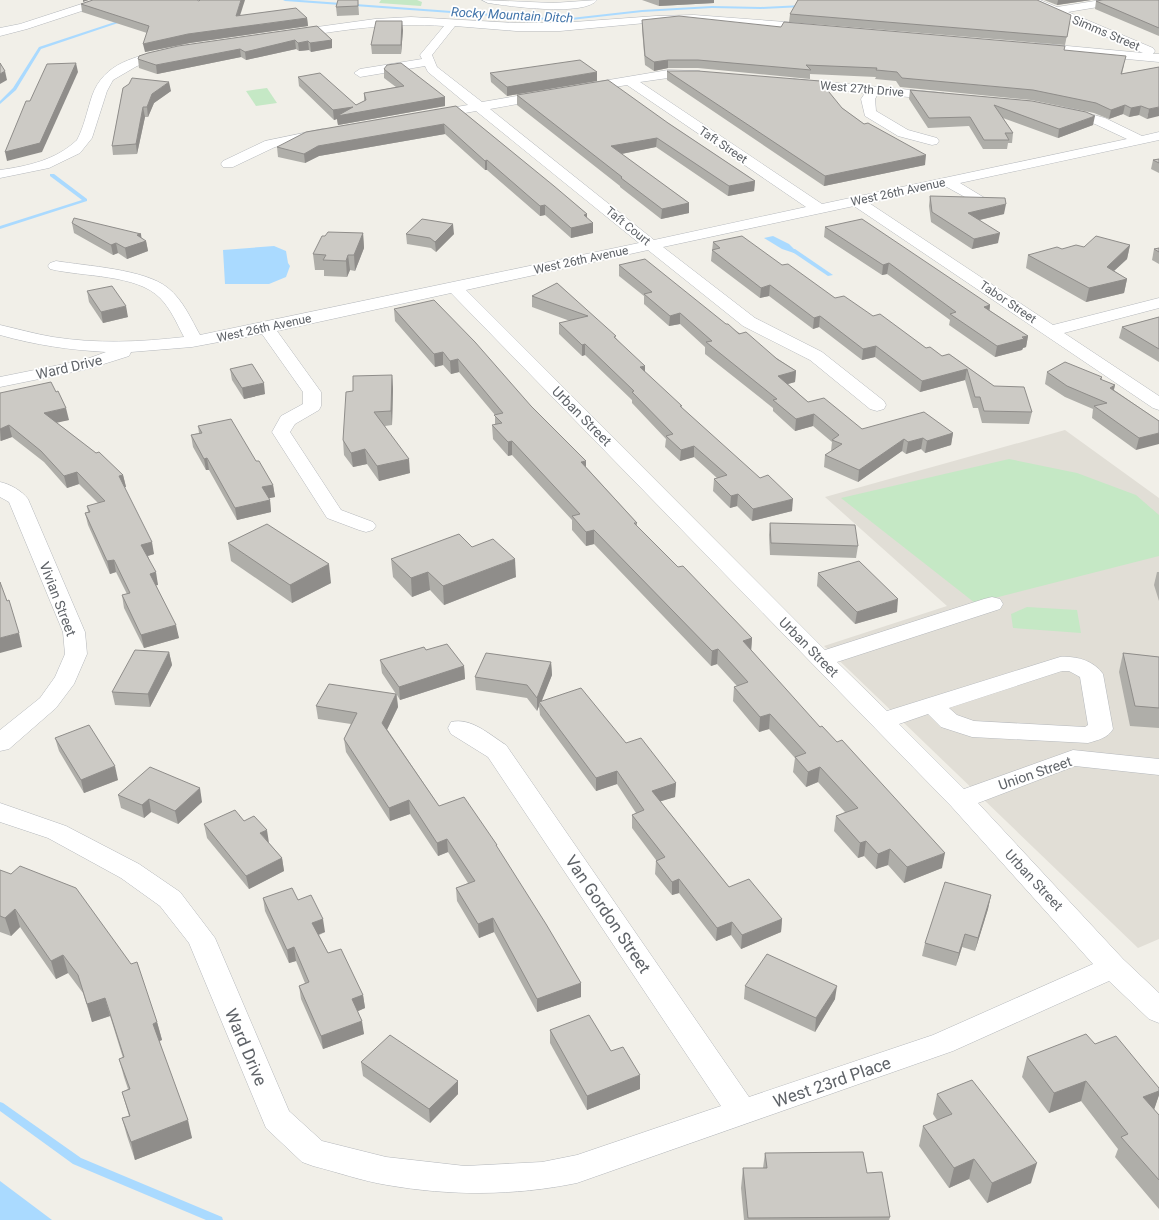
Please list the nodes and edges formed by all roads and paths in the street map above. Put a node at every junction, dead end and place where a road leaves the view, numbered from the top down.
1 (105, 0) edge
2 (488, 0) edge
3 (590, 0) edge
4 (1030, 0) edge
5 (1122, 0) edge
6 (1055, 11) junction
7 (452, 23) junction
8 (820, 29) edge
9 (0, 32) edge
10 (283, 36) edge
11 (1025, 46) edge
12 (171, 51) edge
13 (1159, 57) edge
14 (428, 62) junction
15 (360, 73) dead end
16 (706, 74) edge
17 (628, 80) junction
18 (781, 81) edge
19 (573, 90) edge
20 (874, 90) junction
21 (558, 93) edge
22 (952, 97) edge
23 (480, 107) junction
24 (1051, 108) edge
25 (418, 117) edge
26 (334, 131) edge
27 (1159, 136) edge
28 (1140, 140) junction
29 (932, 141) dead end
30 (228, 164) dead end
31 (0, 174) edge
32 (946, 182) junction
33 (856, 201) junction
34 (983, 203) edge
35 (819, 209) junction
36 (651, 245) junction
37 (56, 266) dead end
38 (454, 287) junction
39 (1159, 303) edge
40 (266, 328) junction
41 (0, 330) edge
42 (1052, 331) junction
43 (195, 341) junction
44 (138, 347) junction
45 (0, 382) edge
46 (1159, 404) edge
47 (877, 405) dead end
48 (0, 488) edge
49 (366, 526) dead end
50 (992, 604) dead end
51 (821, 659) junction
52 (931, 704) junction
53 (882, 721) junction
54 (460, 728) dead end
55 (0, 743) edge
56 (1159, 767) edge
57 (960, 800) junction
58 (0, 812) edge
59 (1113, 967) junction
60 (1159, 1011) edge
61 (743, 1113) junction
62 (542, 1176) joint

1 - 9 street
2 - 3 street
4 - 6 street, Simms Street
5 - 6 street
6 - 13 street, Simms Street
7 - 8 street
7 - 10 street
7 - 14 street
11 - 13 street
12 - 31 street
14 - 15 street
14 - 23 street, Taft Court
16 - 17 street
17 - 19 street
17 - 35 street, Taft Street
18 - 20 street, West 27th Drive
20 - 22 street, West 27th Drive
20 - 29 street
21 - 23 street
23 - 25 street
23 - 36 street, Taft Court
24 - 28 street
26 - 30 street
27 - 28 street, West 26th Avenue
28 - 32 street, West 26th Avenue
32 - 33 street, West 26th Avenue
32 - 34 street
33 - 35 street, West 26th Avenue
33 - 42 street, Tabor Street
35 - 36 street, West 26th Avenue
36 - 38 street, West 26th Avenue
36 - 47 street, Taft Court
37 - 43 street
38 - 40 street, West 26th Avenue
38 - 51 street, Urban Street
39 - 42 street
40 - 43 street, West 26th Avenue
40 - 49 street
41 - 44 street, West 26th Avenue
42 - 46 street, Tabor Street
43 - 44 street, West 26th Avenue
44 - 45 street, Ward Drive
48 - 55 street, Vivian Street
50 - 51 street
51 - 53 street, Urban Street
52 - 52 street
52 - 53 street
53 - 57 street, Urban Street
54 - 61 street, Van Gordon Street
56 - 57 street, Union Street
57 - 59 street, Urban Street
58 - 62 street, Ward Drive
59 - 60 street, Urban Street
59 - 61 street, West 23rd Place
61 - 62 street, West 23rd Place

